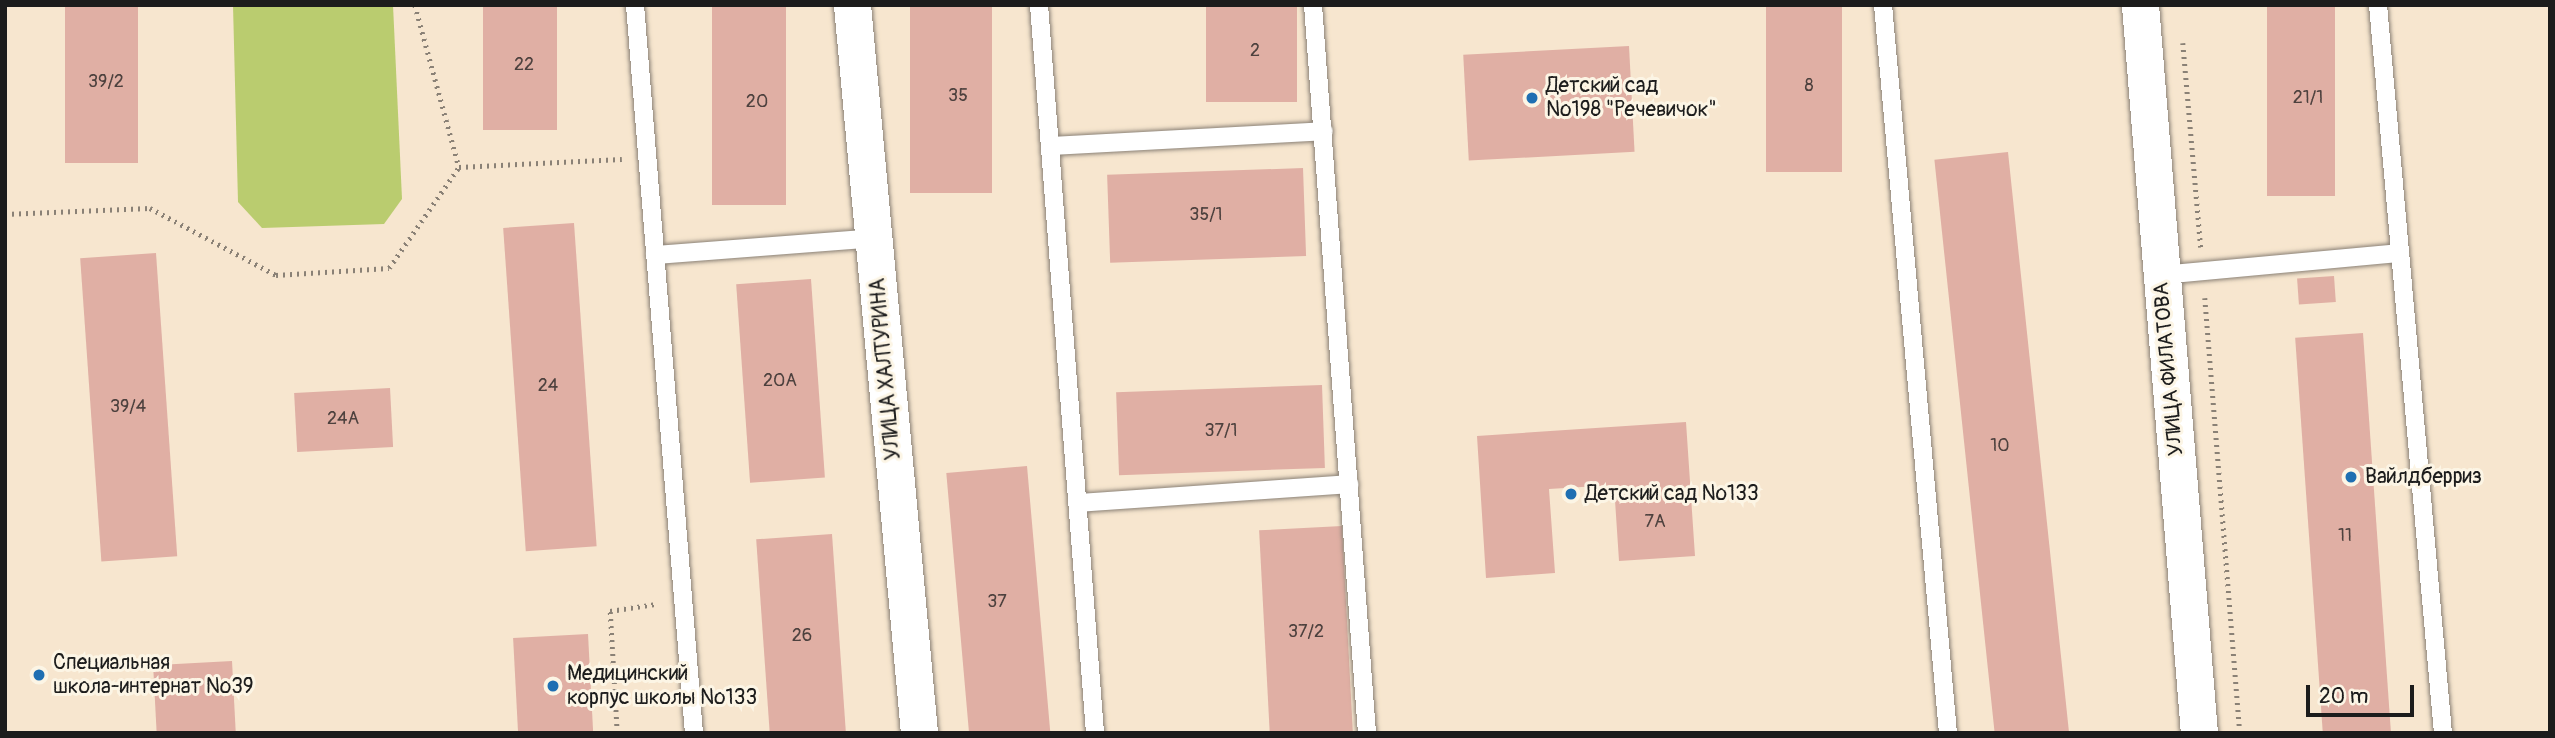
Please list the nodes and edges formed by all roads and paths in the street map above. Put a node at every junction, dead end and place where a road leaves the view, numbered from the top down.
1 (415, 5) edge
2 (635, 5) edge
3 (852, 5) edge
4 (1039, 5) edge
5 (1312, 5) edge
6 (1883, 5) edge
7 (2140, 5) edge
8 (2378, 5) edge
9 (2182, 32) dead end
10 (1324, 131) junction
11 (1051, 146) junction
12 (647, 158) junction
13 (459, 167) junction
14 (5, 214) edge
15 (874, 238) junction
16 (2400, 253) junction
17 (655, 255) junction
18 (2203, 272) junction
19 (2162, 275) junction
20 (1349, 484) junction
21 (1078, 503) junction
22 (683, 593) junction
23 (617, 733) edge
24 (694, 733) edge
25 (919, 733) edge
26 (1096, 733) edge
27 (1367, 733) edge
28 (1948, 733) edge
29 (2199, 733) edge
30 (2240, 733) edge
31 (2443, 733) edge

1 - 13 path
2 - 12 lane
3 - 15 street, УЛИЦА ХАЛТУРИНА
4 - 11 lane
5 - 10 lane
6 - 28 lane
7 - 19 street, УЛИЦА ФИЛАТОВА
8 - 16 lane
9 - 18 path
10 - 11 lane
10 - 20 lane
11 - 21 lane
12 - 13 path
12 - 17 lane
13 - 14 path
15 - 17 lane
15 - 25 street, УЛИЦА ХАЛТУРИНА
16 - 18 lane
16 - 31 lane
17 - 22 lane
18 - 19 lane
18 - 30 path
19 - 29 street, УЛИЦА ФИЛАТОВА
20 - 21 lane
20 - 27 lane
21 - 26 lane
22 - 23 path
22 - 24 lane

